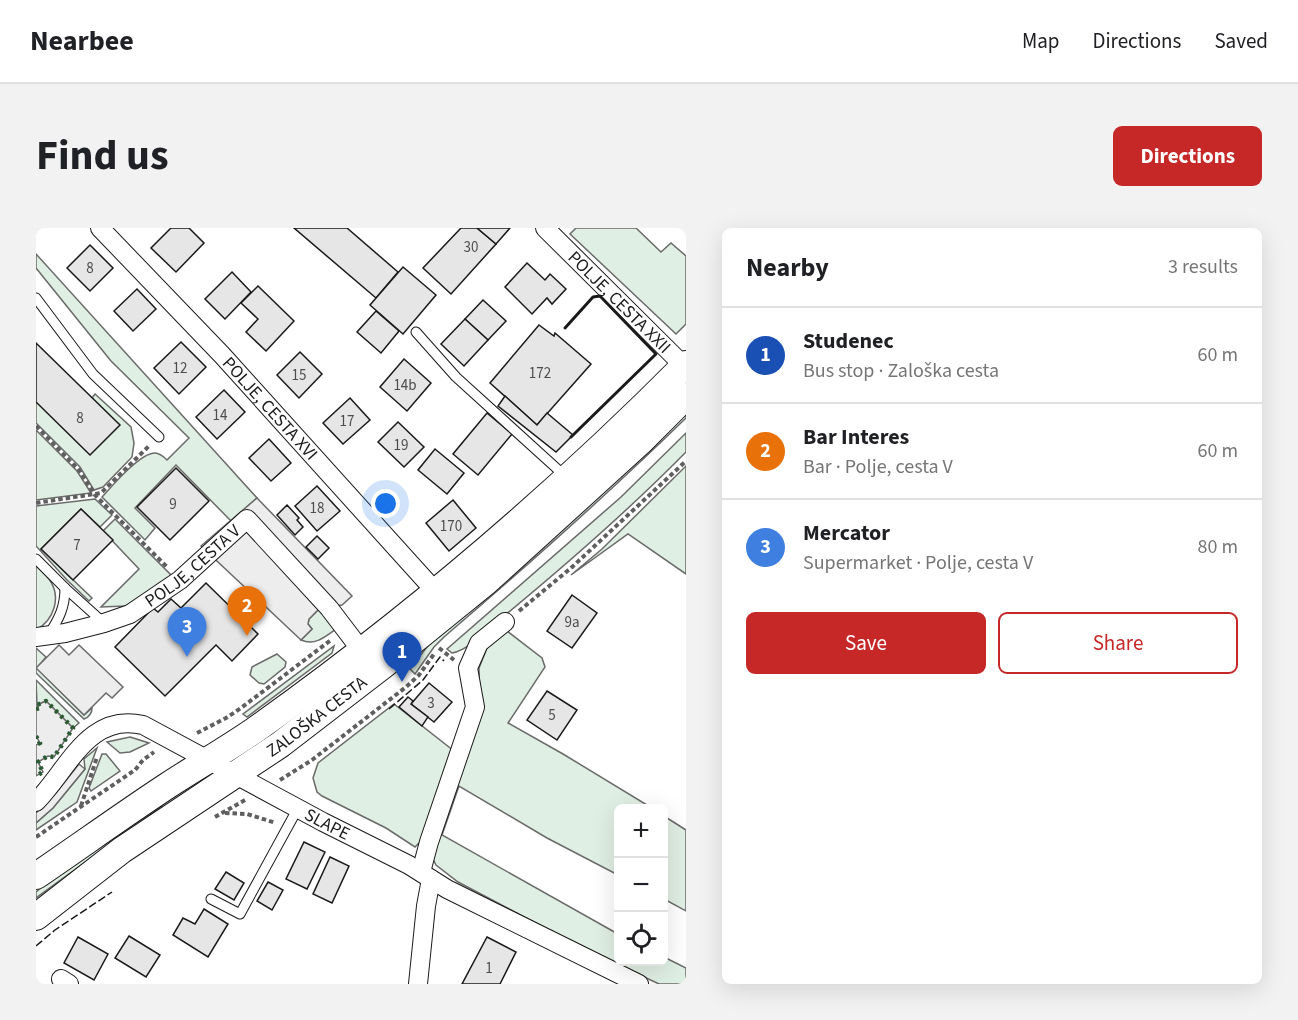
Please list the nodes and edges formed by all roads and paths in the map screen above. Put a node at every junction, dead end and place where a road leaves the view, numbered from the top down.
1 (100, 228) edge
2 (554, 231) edge
3 (36, 297) edge
4 (416, 332) dead end
5 (685, 365) edge
6 (686, 396) edge
7 (36, 426) edge
8 (159, 436) joint
9 (686, 461) edge
10 (567, 478) junction
11 (95, 495) junction
12 (36, 503) edge
13 (36, 559) edge
14 (180, 580) junction
15 (64, 588) junction
16 (435, 591) junction
17 (505, 622) joint
18 (104, 623) junction
19 (336, 636) dead end
20 (42, 637) edge
21 (439, 648) dead end
22 (361, 650) junction
23 (448, 656) dead end
24 (402, 682) dead end
25 (406, 687) dead end
26 (193, 734) dead end
27 (156, 751) dead end
28 (98, 754) dead end
29 (208, 759) junction
30 (312, 759) dead end
31 (236, 774) junction
32 (290, 774) dead end
33 (247, 798) dead end
34 (36, 802) edge
35 (81, 806) junction
36 (298, 808) junction
37 (214, 817) dead end
38 (44, 832) junction
39 (36, 837) edge
40 (47, 838) dead end
41 (36, 876) edge
42 (426, 876) junction
43 (211, 899) dead end
44 (36, 917) edge
45 (418, 984) edge
46 (639, 984) edge

1 - 16 street, POLJE, CESTA XVI
2 - 5 street, POLJE, CESTA XXII
3 - 8 lane
4 - 10 lane
5 - 10 main road, ZALOŠKA CESTA
6 - 31 main road, ZALOŠKA CESTA
7 - 11 path
8 - 11 path
9 - 17 path
10 - 16 main road, ZALOŠKA CESTA
11 - 12 path
11 - 14 path
13 - 15 lane
14 - 18 street, POLJE, CESTA V
14 - 22 street, POLJE, CESTA V
15 - 18 lane
15 - 20 lane
16 - 22 main road, ZALOŠKA CESTA
17 - 42 street
18 - 20 street, POLJE, CESTA V
19 - 26 path
21 - 23 path
22 - 29 main road, ZALOŠKA CESTA
24 - 25 path
27 - 35 path
28 - 35 path
29 - 31 street, SLAPE
29 - 34 street, SLAPE
29 - 41 main road, ZALOŠKA CESTA
30 - 32 path, ZALOŠKA CESTA
31 - 36 street, SLAPE
31 - 44 main road, ZALOŠKA CESTA
33 - 37 path
35 - 38 path
36 - 42 street, SLAPE
36 - 43 lane
38 - 39 path
38 - 40 path
42 - 45 street
42 - 46 street, SLAPE

